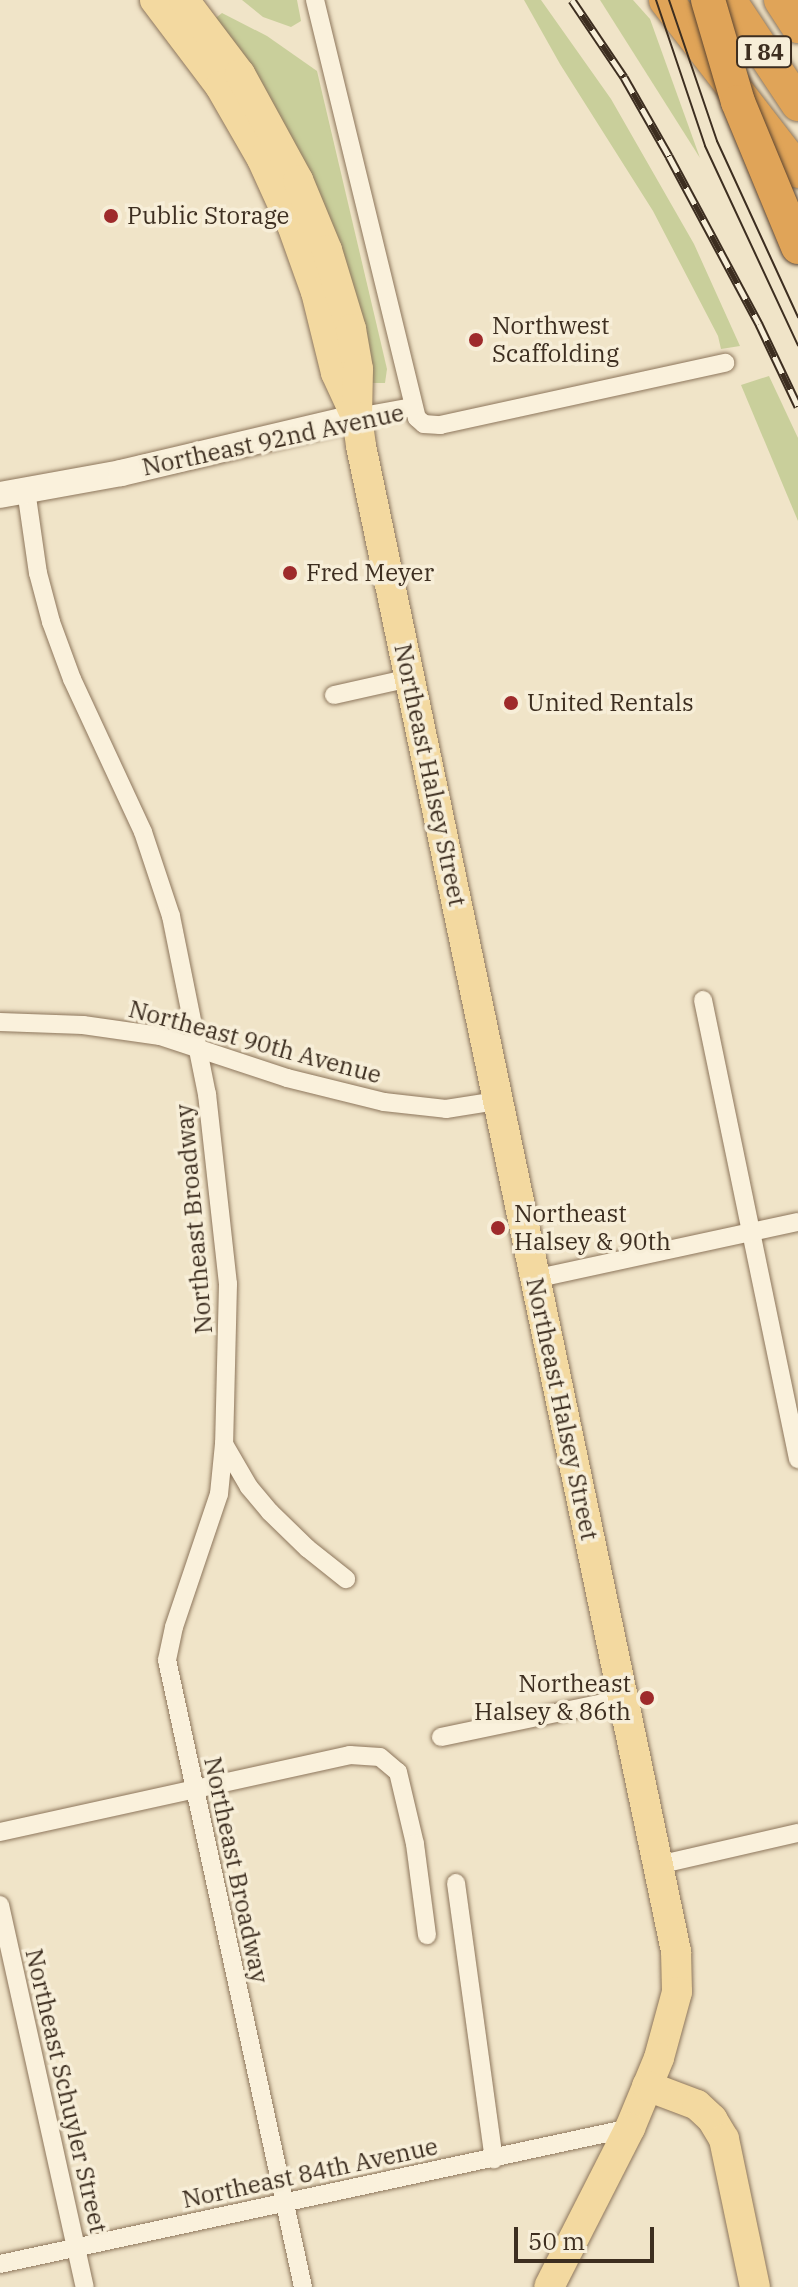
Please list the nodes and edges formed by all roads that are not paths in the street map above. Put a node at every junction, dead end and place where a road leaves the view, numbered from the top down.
1 (155, 0) edge
2 (184, 0) edge
3 (315, 0) edge
4 (666, 0) edge
5 (708, 0) edge
6 (729, 0) edge
7 (781, 0) edge
8 (798, 26) edge
9 (230, 80) junction
10 (798, 104) edge
11 (798, 171) edge
12 (798, 247) edge
13 (725, 363) dead end
14 (412, 407) junction
15 (357, 417) junction
16 (26, 490) junction
17 (0, 495) edge
18 (410, 678) junction
19 (334, 695) dead end
20 (703, 1000) dead end
21 (0, 1022) edge
22 (200, 1048) junction
23 (497, 1101) junction
24 (798, 1222) edge
25 (750, 1232) junction
26 (534, 1279) junction
27 (224, 1444) junction
28 (798, 1459) edge
29 (346, 1579) dead end
30 (623, 1699) junction
31 (441, 1737) dead end
32 (194, 1791) junction
33 (0, 1832) edge
34 (798, 1833) edge
35 (658, 1865) junction
36 (456, 1883) dead end
37 (0, 1905) edge
38 (427, 1935) dead end
39 (647, 2086) junction
40 (630, 2128) junction
41 (494, 2159) junction
42 (284, 2200) junction
43 (77, 2247) junction
44 (0, 2264) edge
45 (85, 2287) edge
46 (303, 2287) edge
47 (549, 2287) edge
48 (755, 2287) edge

1 - 9 main road, Northeast Halsey Street
2 - 9 main road, Northeast Halsey Street
3 - 14 street
4 - 11 highway
5 - 12 highway, bridge
6 - 10 highway, I 84
7 - 8 highway, I 84
9 - 15 main road, Northeast Halsey Street
13 - 14 street, Northeast 92nd Avenue
14 - 15 street, Northeast 92nd Avenue
15 - 16 street, Northeast 92nd Avenue
15 - 18 main road, Northeast Halsey Street
16 - 17 street, Northeast 92nd Avenue
16 - 22 street, Northeast Broadway
18 - 19 street
18 - 23 main road, Northeast Halsey Street
20 - 25 street
21 - 22 street, Northeast 90th Avenue
22 - 23 street, Northeast 90th Avenue
22 - 27 street, Northeast Broadway
23 - 26 main road, Northeast Halsey Street
24 - 25 street
25 - 26 street
25 - 28 street
26 - 30 main road, Northeast Halsey Street
27 - 29 street
27 - 32 street, Northeast Broadway
30 - 31 street
30 - 35 main road, Northeast Halsey Street
32 - 33 street
32 - 38 street
32 - 42 street, Northeast Broadway
34 - 35 street
35 - 39 main road, Northeast Halsey Street
36 - 41 street
37 - 43 street, Northeast Schuyler Street
39 - 40 main road, Northeast Halsey Street
39 - 48 main road
40 - 41 street, Northeast 84th Avenue
40 - 47 main road, Northeast Halsey Street
41 - 42 street, Northeast 84th Avenue
42 - 43 street, Northeast 84th Avenue
42 - 46 street, Northeast Broadway
43 - 44 street, Northeast 84th Avenue
43 - 45 street, Northeast Schuyler Street

